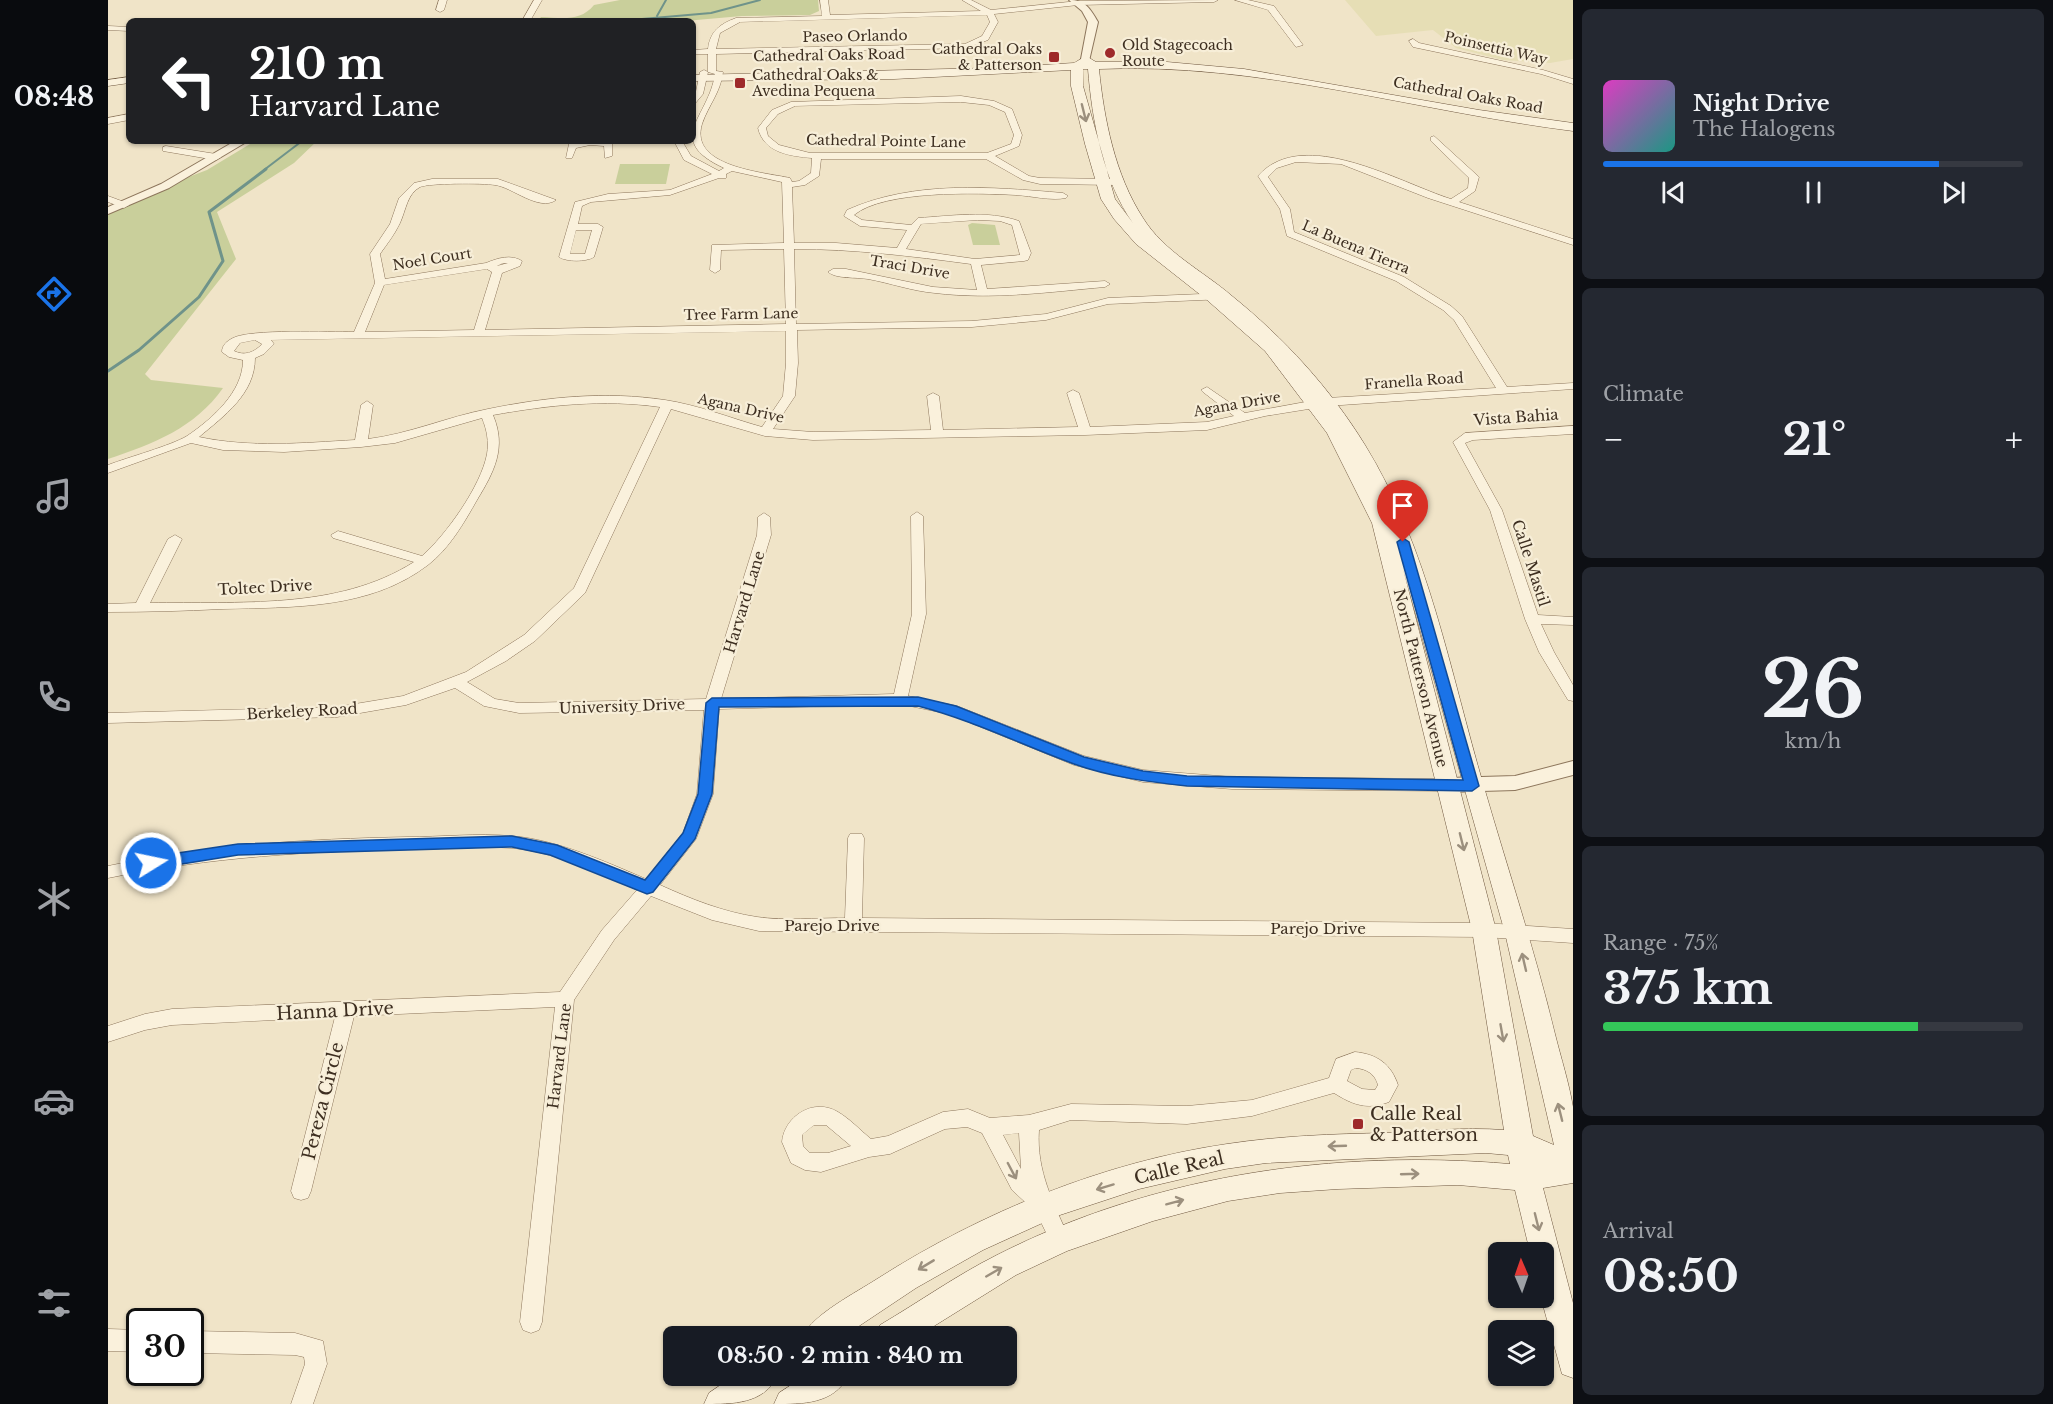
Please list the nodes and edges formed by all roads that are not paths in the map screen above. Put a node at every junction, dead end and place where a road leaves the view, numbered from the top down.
1 (443, 0) edge
2 (538, 0) edge
3 (824, 0) edge
4 (966, 0) edge
5 (1214, 0) edge
6 (1239, 0) edge
7 (1075, 2) edge
8 (440, 10) dead end
9 (990, 13) junction
10 (826, 17) junction
11 (528, 18) edge
12 (109, 28) edge
13 (126, 29) edge
14 (1413, 41) dead end
15 (1299, 45) dead end
16 (712, 51) junction
17 (696, 52) edge
18 (1086, 63) junction
19 (706, 75) edge
20 (126, 80) edge
21 (1573, 82) edge
22 (108, 83) edge
23 (717, 91) junction
24 (697, 92) edge
25 (126, 118) edge
26 (108, 121) edge
27 (1573, 127) edge
28 (696, 131) edge
29 (696, 136) edge
30 (1434, 139) dead end
31 (238, 144) edge
32 (577, 144) edge
33 (606, 144) edge
34 (680, 144) edge
35 (166, 149) dead end
36 (569, 156) dead end
37 (608, 156) dead end
38 (817, 156) junction
39 (988, 156) junction
40 (216, 157) junction
41 (730, 169) junction
42 (717, 175) junction
43 (1102, 182) junction
44 (1119, 182) junction
45 (787, 184) junction
46 (1063, 196) dead end
47 (108, 199) edge
48 (551, 200) dead end
49 (1453, 202) junction
50 (124, 205) junction
51 (975, 205) junction
52 (108, 211) edge
53 (572, 227) dead end
54 (912, 228) junction
55 (1573, 242) edge
56 (788, 246) junction
57 (900, 251) junction
58 (975, 262) junction
59 (715, 270) dead end
60 (833, 272) dead end
61 (380, 283) junction
62 (1105, 284) dead end
63 (982, 290) junction
64 (1218, 297) junction
65 (790, 328) junction
66 (478, 333) junction
67 (358, 335) junction
68 (307, 336) junction
69 (255, 337) junction
70 (267, 347) junction
71 (249, 356) junction
72 (1573, 386) edge
73 (1207, 390) dead end
74 (1503, 390) junction
75 (1073, 393) dead end
76 (933, 396) dead end
77 (1321, 403) junction
78 (667, 404) junction
79 (367, 405) dead end
80 (486, 413) junction
81 (1243, 417) junction
82 (1573, 430) edge
83 (1085, 431) junction
84 (765, 432) junction
85 (937, 434) junction
86 (190, 439) junction
87 (1461, 439) joint
88 (361, 443) junction
89 (108, 469) edge
90 (917, 516) dead end
91 (764, 517) dead end
92 (338, 535) dead end
93 (175, 539) dead end
94 (424, 561) junction
95 (108, 608) edge
96 (141, 608) junction
97 (1532, 619) junction
98 (1573, 621) edge
99 (456, 682) junction
100 (1573, 696) edge
101 (900, 699) junction
102 (712, 703) junction
103 (108, 718) edge
104 (1573, 768) edge
105 (1460, 785) junction
106 (856, 838) dead end
107 (108, 872) edge
108 (647, 888) junction
109 (853, 925) junction
110 (1484, 930) junction
111 (1517, 932) junction
112 (1573, 936) edge
113 (565, 999) junction
114 (346, 1011) junction
115 (108, 1034) edge
116 (1336, 1084) dead end
117 (1029, 1124) junction
118 (989, 1127) junction
119 (1521, 1144) junction
120 (868, 1148) dead end
121 (1573, 1169) edge
122 (1526, 1178) junction
123 (301, 1191) dead end
124 (1044, 1208) junction
125 (1060, 1240) junction
126 (531, 1322) dead end
127 (832, 1326) edge
128 (907, 1326) edge
129 (108, 1340) edge
130 (126, 1341) edge
131 (204, 1342) edge
132 (1573, 1363) edge
133 (747, 1386) edge
134 (817, 1386) edge
135 (302, 1404) edge
136 (720, 1404) edge
137 (790, 1404) edge

1 - 8 street
2 - 11 street
3 - 10 street
4 - 9 street
5 - 7 street
6 - 15 street
7 - 9 street
7 - 18 street, North Patterson Avenue
9 - 10 street
9 - 16 street, Paseo Orlando
10 - 16 street
12 - 13 street
14 - 21 street, Poinsettia Way
16 - 17 street, Paseo Orlando
16 - 19 street
18 - 19 main road, Cathedral Oaks Road
18 - 27 main road, Cathedral Oaks Road
18 -> 43 main road, North Patterson Avenue
18 - 44 main road, North Patterson Avenue
19 - 23 street
19 - 24 street
20 - 22 main road
23 - 24 street
23 - 28 street
25 - 26 street
29 - 41 street
30 - 49 street
31 - 40 street
32 - 36 street
33 - 37 street
34 - 42 street
35 - 40 street
38 - 39 street, Cathedral Pointe Lane
38 - 39 street, Cathedral Pointe Lane
38 - 45 street
39 - 43 street
40 - 50 street
41 - 42 street
41 - 45 street
42 - 45 street
42 - 53 street
43 - 44 street
43 - 64 main road, North Patterson Avenue
44 - 64 main road, North Patterson Avenue
45 - 56 street
46 - 51 street, Traci Drive
47 - 50 street
48 - 61 street
49 - 55 street, La Buena Tierra
49 - 74 street, La Buena Tierra
50 - 52 street
51 - 54 street, Traci Drive
51 - 54 street, Traci Drive
51 - 58 street, Traci Drive
54 - 57 street, Traci Drive
56 - 57 street, Traci Drive
56 - 59 street, Traci Drive
56 - 65 street
57 - 58 street, Traci Drive
58 - 63 street
60 - 63 street, Traci Drive
61 - 66 street, Noel Court
61 - 67 street
62 - 63 street, Traci Drive
64 - 65 street, Tree Farm Lane
64 - 77 main road, North Patterson Avenue
65 - 66 street, Tree Farm Lane
65 - 84 street
66 - 67 street, Tree Farm Lane
67 - 68 street, Tree Farm Lane
68 - 69 street, Tree Farm Lane
68 - 70 street
69 - 70 street
69 - 71 street, Tree Farm Lane
70 - 71 street
71 - 86 street
72 - 74 street, Vista Bahia
73 - 81 street
74 - 77 street, Franella Road
75 - 83 street
76 - 85 street
77 - 81 street, Agana Drive
77 - 105 main road, North Patterson Avenue
77 - 105 main road, North Patterson Avenue
78 - 80 street, Agana Drive
78 - 84 street, Agana Drive
78 - 99 street, Berkeley Road
79 - 88 street
80 - 88 street, Agana Drive
80 - 94 street, Toltec Drive
81 - 83 street, Agana Drive
82 - 87 street, Vista Bahia
83 - 85 street, Agana Drive
84 - 85 street, Agana Drive
86 - 88 street, Agana Drive
86 - 89 street
87 - 97 street, Calle Mastil
90 - 101 street
91 - 102 street, Harvard Lane
92 - 94 street
93 - 96 street
94 - 96 street, Toltec Drive
95 - 96 street, Toltec Drive
97 - 98 street
97 - 100 street, Calle Mastil
99 - 102 street, University Drive
99 - 103 street, Berkeley Road
101 - 102 street, University Drive
101 - 105 street, University Drive
102 - 108 street, Harvard Lane
104 - 105 street, University Drive
105 -> 110 main road, North Patterson Avenue
105 - 111 main road, North Patterson Avenue
106 - 109 street
107 - 108 street, Parejo Drive
108 - 109 street, Parejo Drive
108 - 113 street, Harvard Lane
109 - 110 street, Parejo Drive
110 - 111 street, Parejo Drive
110 -> 119 main road, North Patterson Avenue
111 - 112 street, Parejo Drive
121 -> 111 main road, North Patterson Avenue
113 - 114 street, Hanna Drive
113 - 126 street, Harvard Lane
114 - 115 street, Hanna Drive
114 - 123 street, Pereza Circle
116 - 117 street
117 - 118 street
117 - 124 street
118 - 120 street
118 -> 124 street
119 - 121 main road, Calle Real
119 - 122 main road, North Patterson Avenue
119 -> 124 main road, Calle Real
121 - 122 main road, Calle Real
125 -> 122 main road, Calle Real
122 -> 132 main road, North Patterson Avenue
124 - 125 street
124 -> 127 main road, Calle Real
128 -> 125 main road, Calle Real
129 - 130 street
131 - 135 street
133 - 136 main road
134 - 137 main road

